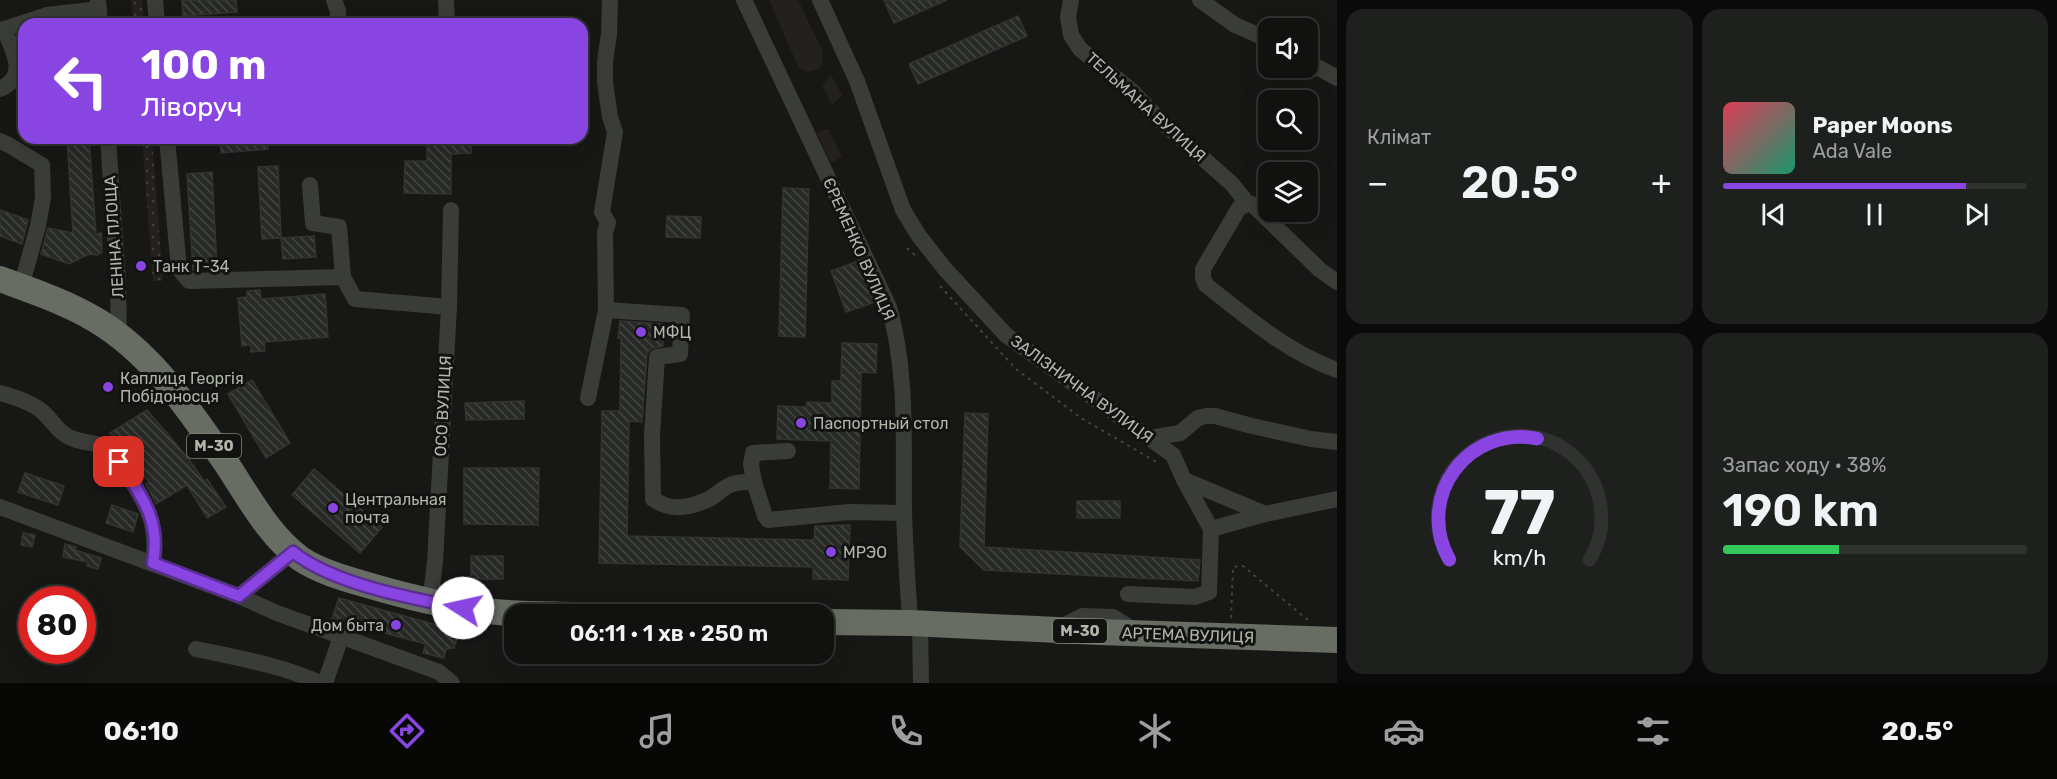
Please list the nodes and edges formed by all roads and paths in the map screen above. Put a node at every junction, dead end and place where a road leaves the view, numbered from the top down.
1 (155, 0) edge
2 (334, 0) edge
3 (446, 0) edge
4 (610, 0) edge
5 (744, 0) edge
6 (820, 0) edge
7 (1071, 0) edge
8 (1200, 0) edge
9 (99, 11) edge
10 (37, 18) edge
11 (156, 18) edge
12 (338, 18) edge
13 (447, 18) edge
14 (18, 24) edge
15 (2, 29) edge
16 (1258, 35) edge
17 (1318, 68) edge
18 (1337, 78) edge
19 (0, 89) edge
20 (0, 141) edge
21 (108, 144) edge
22 (168, 144) edge
23 (310, 185) dead end
24 (1248, 204) junction
25 (451, 210) dead end
26 (343, 277) junction
27 (1337, 282) edge
28 (10, 283) edge
29 (449, 307) junction
30 (606, 310) junction
31 (119, 336) junction
32 (1337, 370) edge
33 (0, 393) edge
34 (588, 398) dead end
35 (1150, 438) junction
36 (1337, 442) edge
37 (788, 451) dead end
38 (1184, 480) junction
39 (754, 482) junction
40 (1337, 499) edge
41 (0, 507) edge
42 (904, 513) junction
43 (1265, 514) junction
44 (1210, 529) junction
45 (298, 556) junction
46 (153, 563) junction
47 (1128, 594) dead end
48 (239, 596) junction
49 (430, 602) junction
50 (504, 612) edge
51 (1230, 621) dead end
52 (834, 622) edge
53 (915, 623) junction
54 (1314, 625) dead end
55 (340, 637) junction
56 (1337, 640) edge
57 (196, 649) dead end
58 (320, 683) edge
59 (325, 683) edge
60 (452, 683) edge
61 (921, 683) edge

1 - 11 street
2 - 12 street
3 - 13 street
4 - 30 street
5 - 42 street, ЄРЕМЕНКО ВУЛИЦЯ
6 - 35 street, ЗАЛІЗНИЧНА ВУЛИЦЯ
7 - 24 street, ТЕЛЬМАНА ВУЛИЦЯ
8 - 16 street
9 - 10 street
14 - 15 street
15 - 19 street
17 - 18 street
20 - 28 street
21 - 31 street, ЛЕНІНА ПЛОЩА
22 - 26 street
23 - 26 street
24 - 27 street, ТЕЛЬМАНА ВУЛИЦЯ
24 - 32 street
25 - 29 street, ОСО ВУЛИЦЯ
26 - 29 street
28 - 31 highway, М-30
29 - 49 street, ОСО ВУЛИЦЯ
30 - 34 street
30 - 39 street
31 - 45 highway, М-30
33 - 46 street
35 - 36 street
35 - 38 street, ЗАЛІЗНИЧНА ВУЛИЦЯ
37 - 39 street
38 - 43 street
38 - 44 street, ЗАЛІЗНИЧНА ВУЛИЦЯ
39 - 42 street
40 - 43 street
41 - 46 street
42 - 53 street, ЄРЕМЕНКО ВУЛИЦЯ
43 - 44 street
44 - 47 street
45 - 48 street
45 - 49 highway, М-30
46 - 48 street
48 - 55 street
49 - 50 highway, М-30
51 - 54 path
52 - 53 highway, АРТЕМА ВУЛИЦЯ / М-30
53 - 56 highway, АРТЕМА ВУЛИЦЯ / М-30
53 - 61 street, ЄРЕМЕНКО ВУЛИЦЯ
55 - 59 street
55 - 60 street
57 - 58 street

